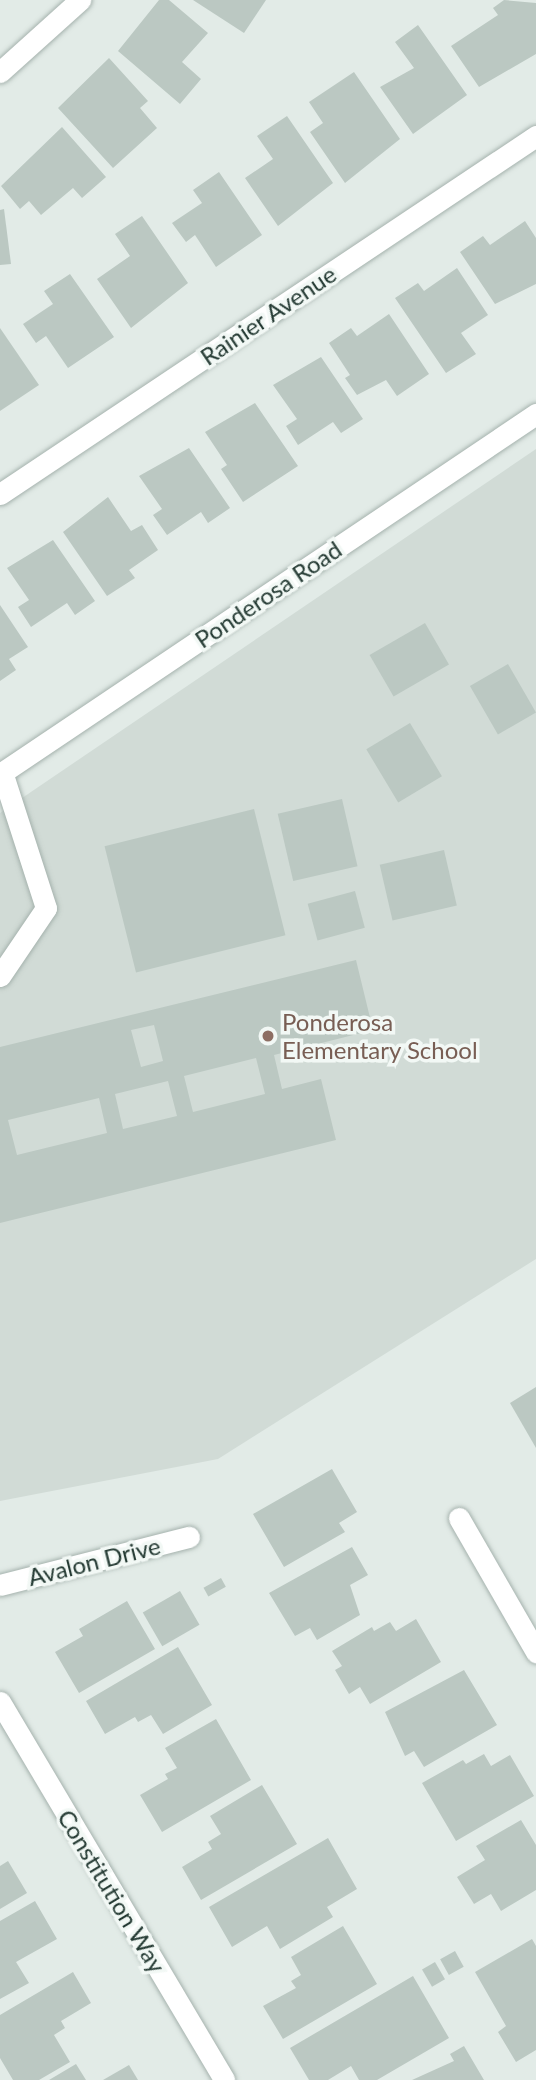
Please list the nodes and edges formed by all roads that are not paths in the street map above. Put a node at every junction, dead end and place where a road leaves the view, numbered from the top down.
1 (80, 0) edge
2 (0, 72) edge
3 (536, 136) edge
4 (536, 414) edge
5 (0, 494) edge
6 (1, 773) edge
7 (0, 976) edge
8 (459, 1518) dead end
9 (189, 1537) dead end
10 (0, 1585) edge
11 (536, 1652) edge
12 (0, 1702) edge
13 (224, 2080) edge

1 - 2 street
3 - 5 street, Rainier Avenue
4 - 6 street, Ponderosa Road
6 - 7 street
8 - 11 street
9 - 10 street, Avalon Drive
12 - 13 street, Constitution Way

